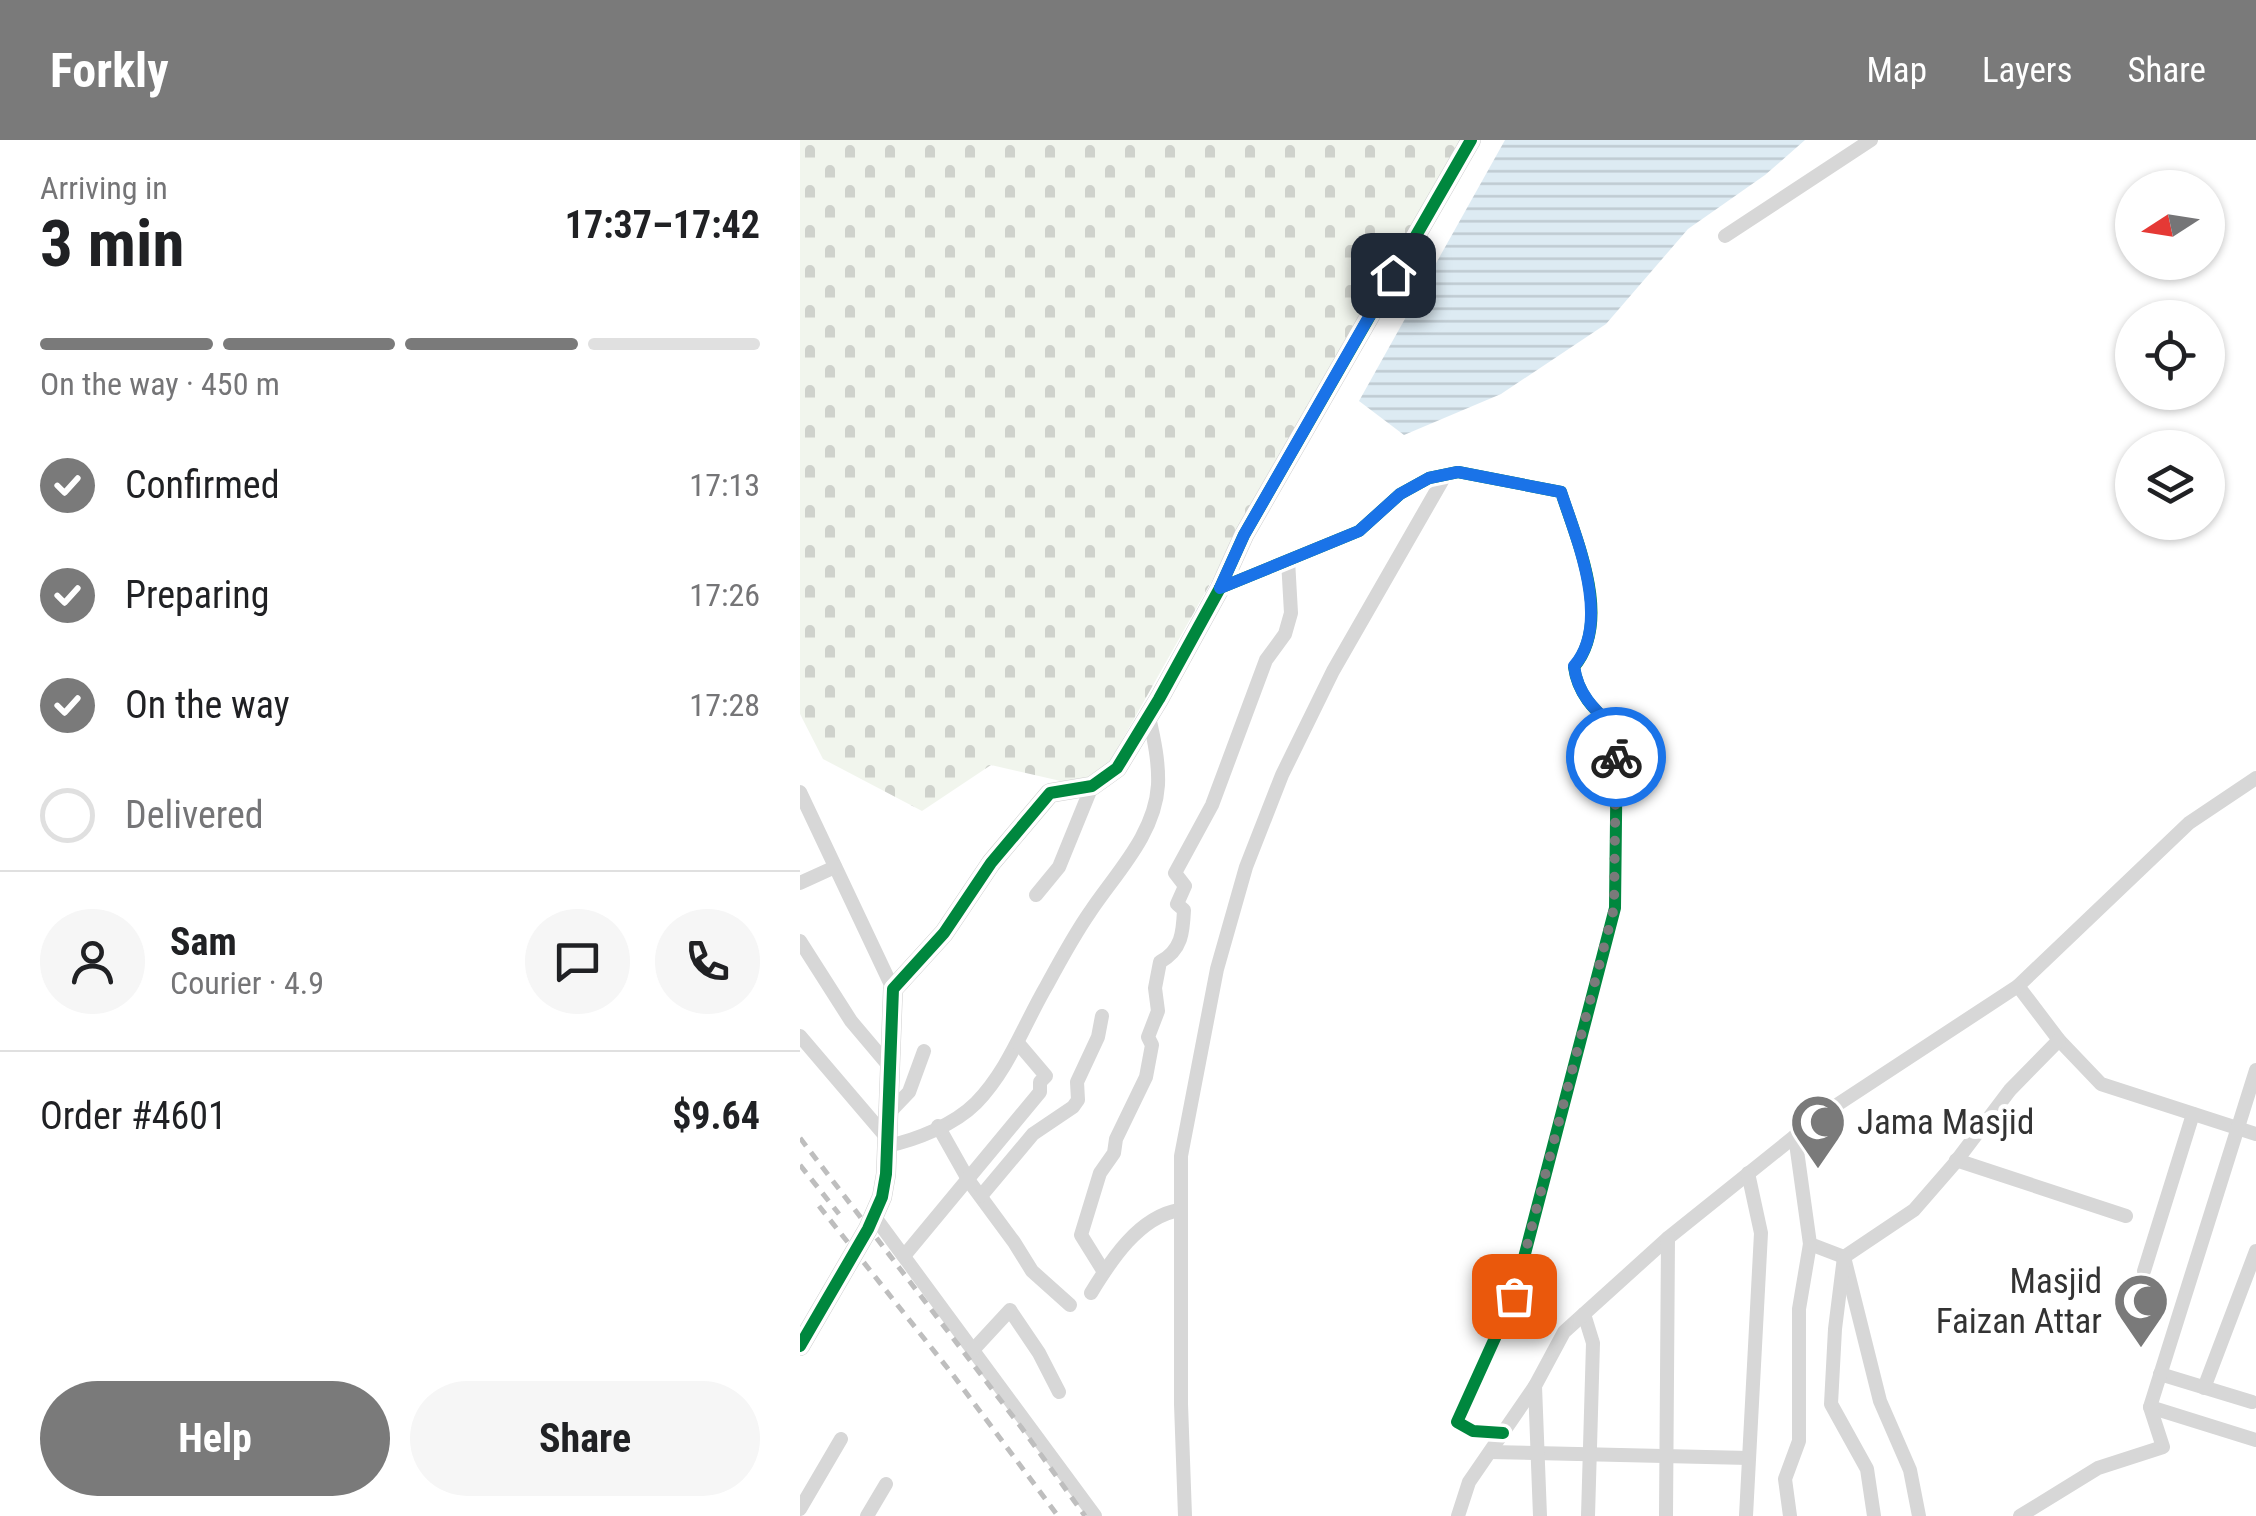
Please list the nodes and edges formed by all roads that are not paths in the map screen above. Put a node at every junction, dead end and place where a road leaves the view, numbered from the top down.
1 (1471, 140) edge
2 (1872, 140) edge
3 (1725, 236) dead end
4 (1446, 474) junction
5 (1288, 560) junction
6 (1220, 588) junction
7 (1149, 717) junction
8 (2256, 778) edge
9 (1092, 786) junction
10 (800, 792) edge
11 (834, 867) junction
12 (800, 883) edge
13 (1036, 895) dead end
14 (800, 941) edge
15 (2018, 986) junction
16 (893, 989) junction
17 (1102, 1016) dead end
18 (800, 1036) edge
19 (2059, 1040) junction
20 (1018, 1043) junction
21 (924, 1052) dead end
22 (889, 1066) junction
23 (2256, 1070) edge
24 (888, 1114) junction
25 (2193, 1114) junction
26 (938, 1126) junction
27 (2236, 1128) junction
28 (2256, 1134) edge
29 (1794, 1136) junction
30 (887, 1142) junction
31 (1956, 1160) junction
32 (1748, 1174) junction
33 (967, 1177) junction
34 (980, 1196) junction
35 (1179, 1210) junction
36 (874, 1216) junction
37 (2126, 1216) dead end
38 (1668, 1238) junction
39 (1810, 1244) junction
40 (2256, 1251) edge
41 (904, 1256) junction
42 (1844, 1257) junction
43 (2144, 1271) dead end
44 (1104, 1272) junction
45 (1091, 1293) dead end
46 (1070, 1305) dead end
47 (1584, 1314) junction
48 (801, 1342) edge
49 (973, 1350) junction
50 (2160, 1374) junction
51 (1536, 1386) junction
52 (2204, 1388) junction
53 (1059, 1392) dead end
54 (2255, 1398) edge
55 (2150, 1407) junction
56 (1503, 1433) junction
57 (841, 1438) dead end
58 (2256, 1440) edge
59 (1490, 1452) junction
60 (1538, 1452) junction
61 (1590, 1454) junction
62 (1667, 1455) junction
63 (1749, 1458) junction
64 (886, 1484) dead end
65 (800, 1509) edge
66 (868, 1516) edge
67 (1095, 1516) edge
68 (1185, 1516) edge
69 (1458, 1516) edge
70 (1540, 1516) edge
71 (1588, 1516) edge
72 (1666, 1516) edge
73 (1746, 1516) edge
74 (1790, 1516) edge
75 (1874, 1516) edge
76 (1920, 1516) edge
77 (2020, 1516) edge

1 - 6 street
2 - 3 street
4 - 5 street
4 - 35 street
4 - 56 street
5 - 6 street
5 - 44 street
6 - 7 street
7 - 9 street
7 - 20 street
8 - 15 street
9 - 13 street
9 - 16 street
10 - 11 street
11 - 12 street
11 - 16 street
14 - 22 street
15 - 19 street
15 - 29 street
16 - 22 street
17 - 34 street
18 - 30 street
19 - 25 street
19 - 31 street
20 - 26 street
20 - 33 street
21 - 24 street
22 - 24 street
23 - 27 street
24 - 30 street
25 - 27 street
25 - 43 street
26 - 30 street
26 - 33 street
27 - 28 street
27 - 50 street
29 - 32 street
29 - 39 street
30 - 36 street
31 - 37 street
31 - 42 street
32 - 38 street
32 - 63 street
33 - 34 street
33 - 41 street
34 - 46 street
35 - 44 street
35 - 68 street
36 - 41 street
36 - 48 street
38 - 47 street
38 - 62 street
39 - 42 street
39 - 74 street
40 - 52 street
41 - 49 street
42 - 75 street
42 - 76 street
44 - 45 street
47 - 51 street
47 - 61 street
49 - 53 street
49 - 67 street
50 - 52 street
50 - 55 street
51 - 56 street
51 - 60 street
52 - 54 street
55 - 58 street
55 - 77 street
56 - 59 street
57 - 65 street
59 - 60 street
59 - 69 street
60 - 61 street
60 - 70 street
61 - 62 street
61 - 71 street
62 - 63 street
62 - 72 street
63 - 73 street
64 - 66 street

